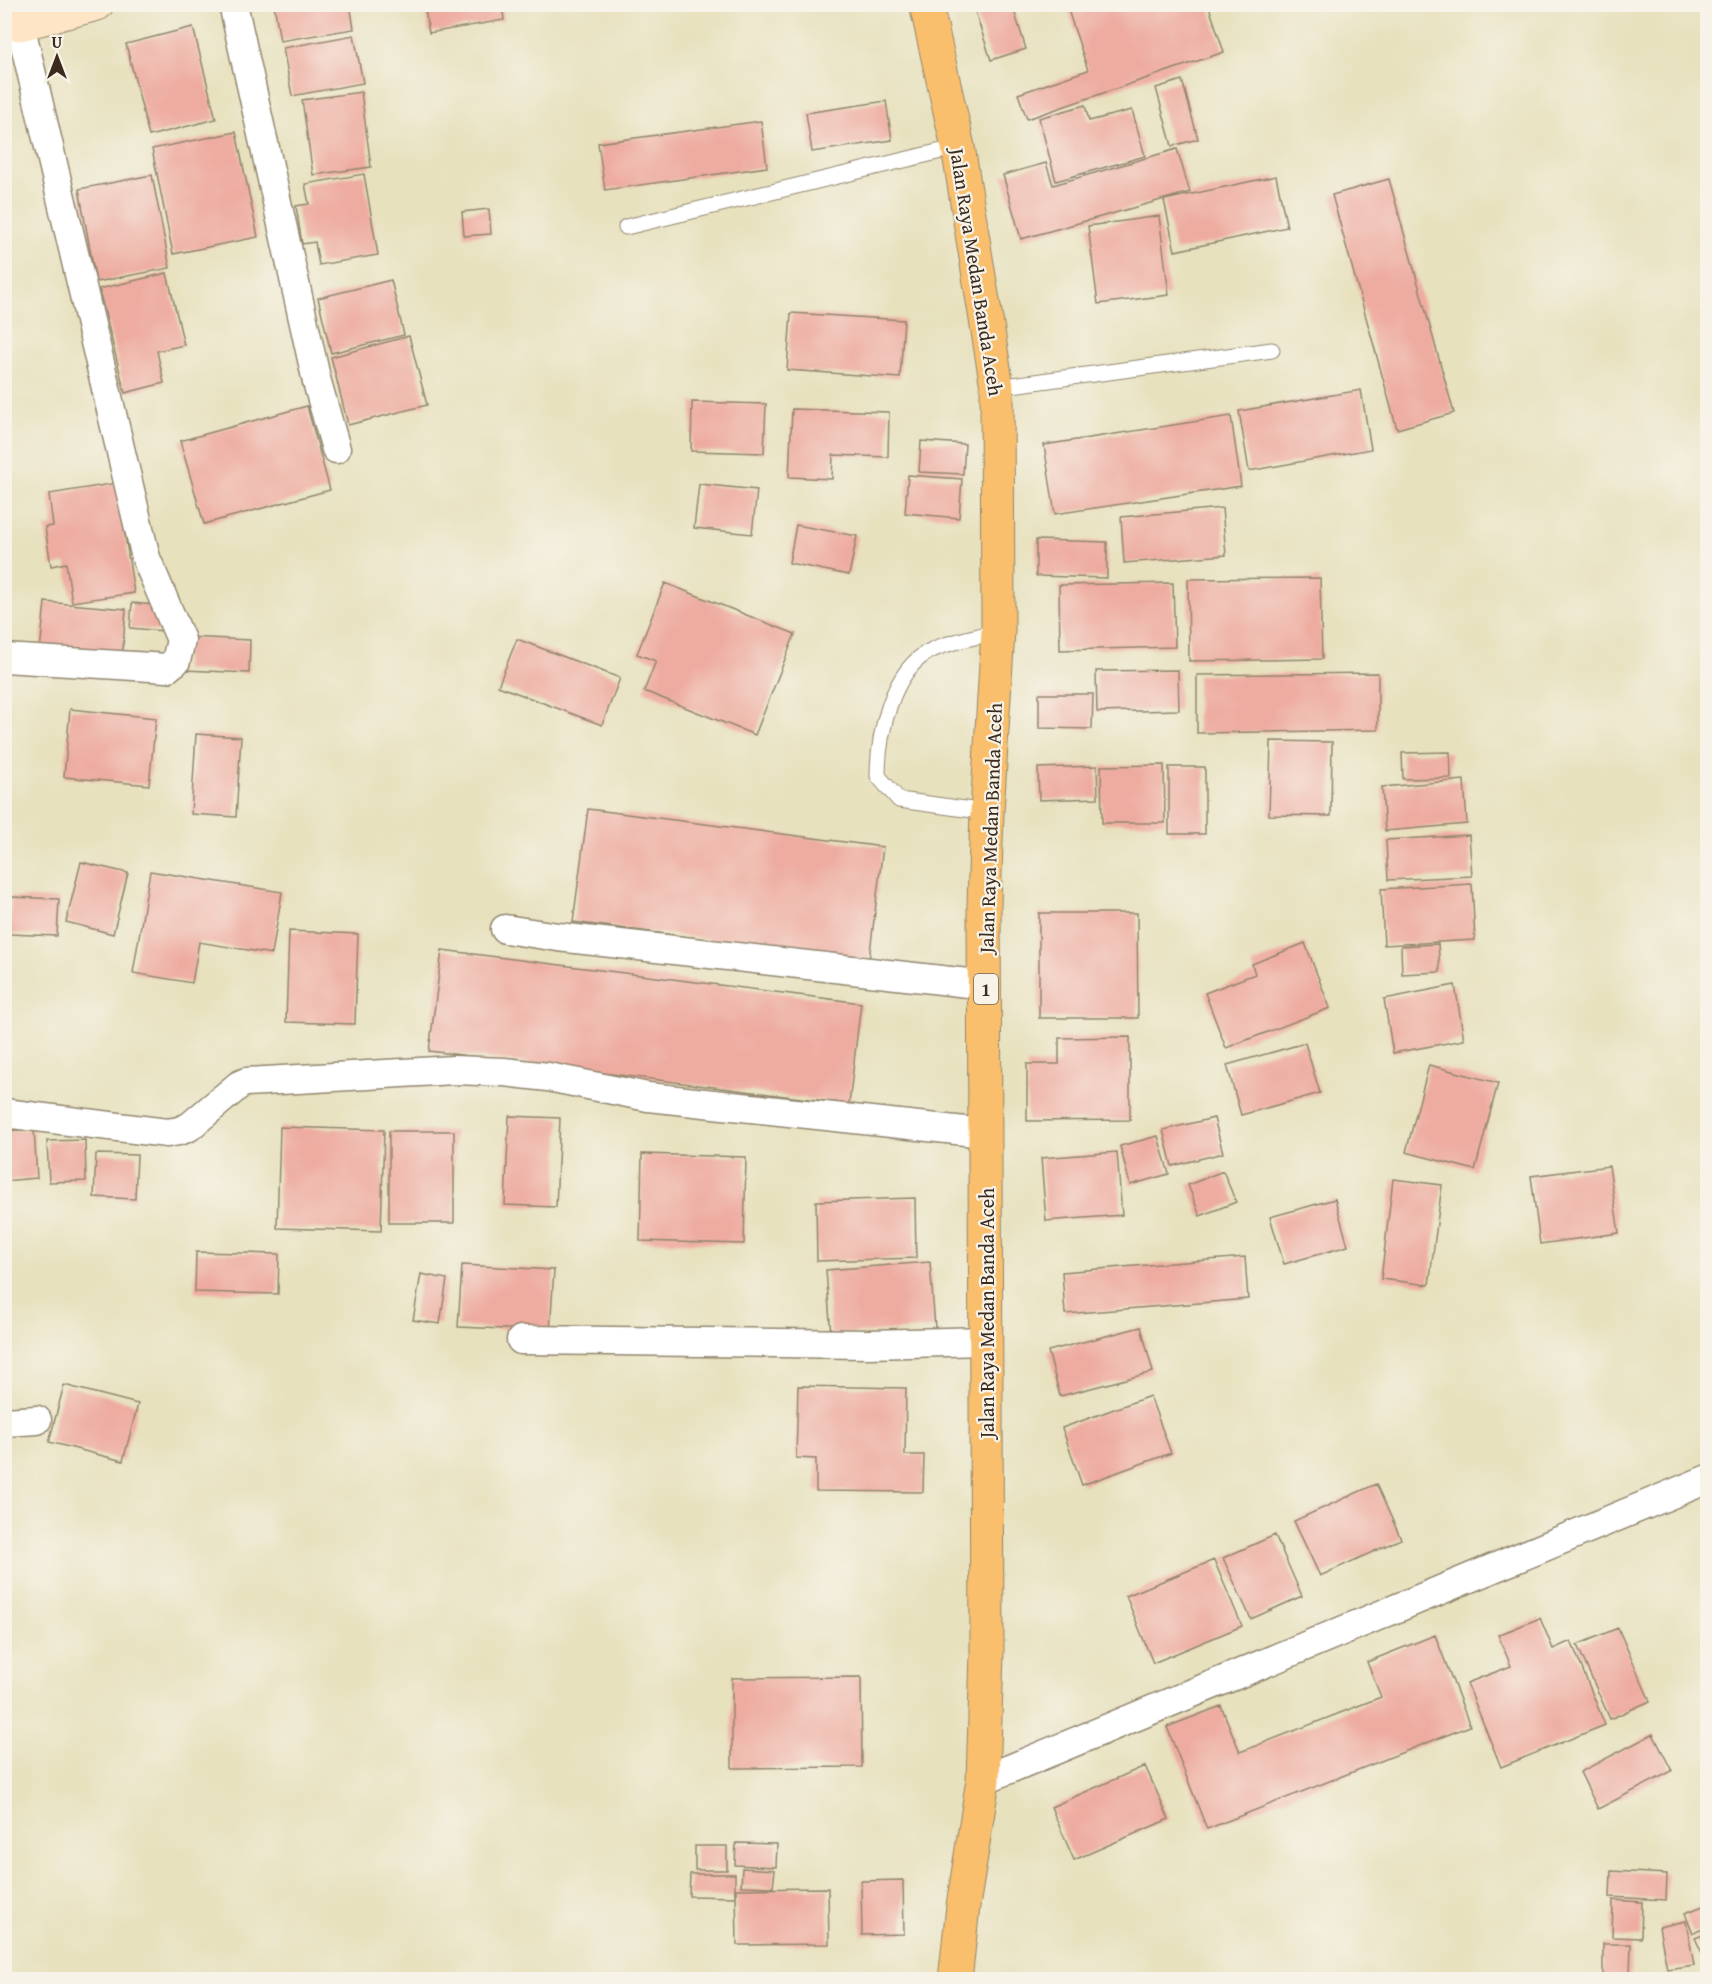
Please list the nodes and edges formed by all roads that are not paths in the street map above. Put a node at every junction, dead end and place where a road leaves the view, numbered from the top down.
1 (97, 4) edge
2 (233, 4) edge
3 (926, 4) edge
4 (65, 8) edge
5 (12, 23) edge
6 (958, 147) junction
7 (626, 227) dead end
8 (1272, 350) dead end
9 (997, 387) junction
10 (336, 449) dead end
11 (998, 631) junction
12 (4, 658) edge
13 (987, 812) junction
14 (505, 929) dead end
15 (986, 986) junction
16 (4, 1113) edge
17 (984, 1133) junction
18 (521, 1340) dead end
19 (986, 1341) junction
20 (37, 1420) dead end
21 (4, 1422) edge
22 (1707, 1479) edge
23 (983, 1780) junction
24 (955, 1980) edge

1 - 4 street
2 - 10 street
3 - 6 highway, Jalan Raya Medan Banda Aceh / 1
4 - 5 street
5 - 12 street
6 - 7 lane
6 - 9 highway, Jalan Raya Medan Banda Aceh / 1
8 - 9 lane
9 - 11 highway, Jalan Raya Medan Banda Aceh / 1
11 - 13 highway, Jalan Raya Medan Banda Aceh / 1
11 - 13 lane
13 - 15 highway, Jalan Raya Medan Banda Aceh / 1
14 - 15 street
15 - 17 highway, Jalan Raya Medan Banda Aceh / 1
16 - 17 street
17 - 19 highway, Jalan Raya Medan Banda Aceh / 1
18 - 19 street
19 - 23 highway, Jalan Raya Medan Banda Aceh / 1
20 - 21 street
22 - 23 street
23 - 24 highway, Jalan Raya Medan Banda Aceh / 1

